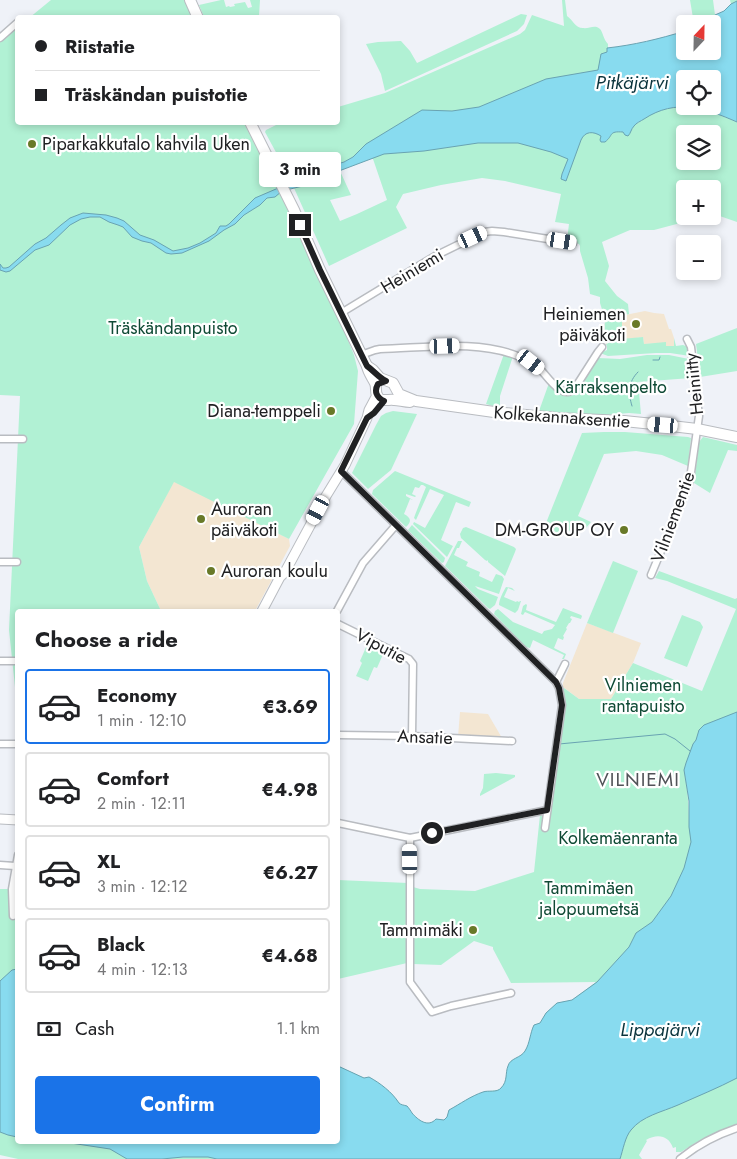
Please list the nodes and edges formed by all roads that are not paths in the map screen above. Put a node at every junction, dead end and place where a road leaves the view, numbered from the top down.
1 (190, 0) edge
2 (197, 15) edge
3 (15, 25) edge
4 (0, 38) edge
5 (252, 125) edge
6 (573, 243) dead end
7 (341, 313) junction
8 (686, 339) dead end
9 (602, 347) dead end
10 (361, 356) junction
11 (367, 366) junction
12 (385, 394) junction
13 (697, 429) junction
14 (737, 437) edge
15 (0, 439) edge
16 (23, 439) dead end
17 (341, 471) junction
18 (396, 525) junction
19 (0, 562) edge
20 (16, 562) dead end
21 (285, 572) junction
22 (652, 575) dead end
23 (263, 609) edge
24 (269, 609) edge
25 (338, 609) edge
26 (340, 625) edge
27 (15, 661) edge
28 (0, 662) edge
29 (565, 664) dead end
30 (556, 682) junction
31 (340, 735) edge
32 (412, 736) junction
33 (512, 741) dead end
34 (0, 744) edge
35 (15, 744) edge
36 (547, 810) junction
37 (0, 819) edge
38 (15, 820) edge
39 (340, 823) edge
40 (545, 828) dead end
41 (410, 838) junction
42 (0, 865) edge
43 (15, 866) joint
44 (13, 916) dead end
45 (511, 993) dead end
46 (737, 1128) edge
47 (680, 1159) edge

1 - 2 main road
3 - 4 street
5 - 7 main road
6 - 7 street, Heiniemi
7 - 10 main road
8 - 13 street, Heiniitty
9 - 10 street
10 - 11 main road
11 - 12 main road
11 - 12 main road
12 - 13 main road, Kolkekannaksentie
12 - 17 main road
13 - 14 main road, Kolkekannaksentie
13 - 22 street, Vilniementie
15 - 16 street
17 - 18 street
17 - 21 main road
18 - 25 street
18 - 30 street
19 - 20 street
21 - 23 main road
21 - 24 main road
26 - 32 street, Viputie
27 - 28 street
29 - 30 street
30 - 36 street
31 - 32 street, Ansatie
32 - 33 street, Ansatie
34 - 35 street
36 - 40 street
36 - 41 street
37 - 38 main road
39 - 41 street
41 - 45 street
42 - 43 street
43 - 44 street
46 - 47 street

